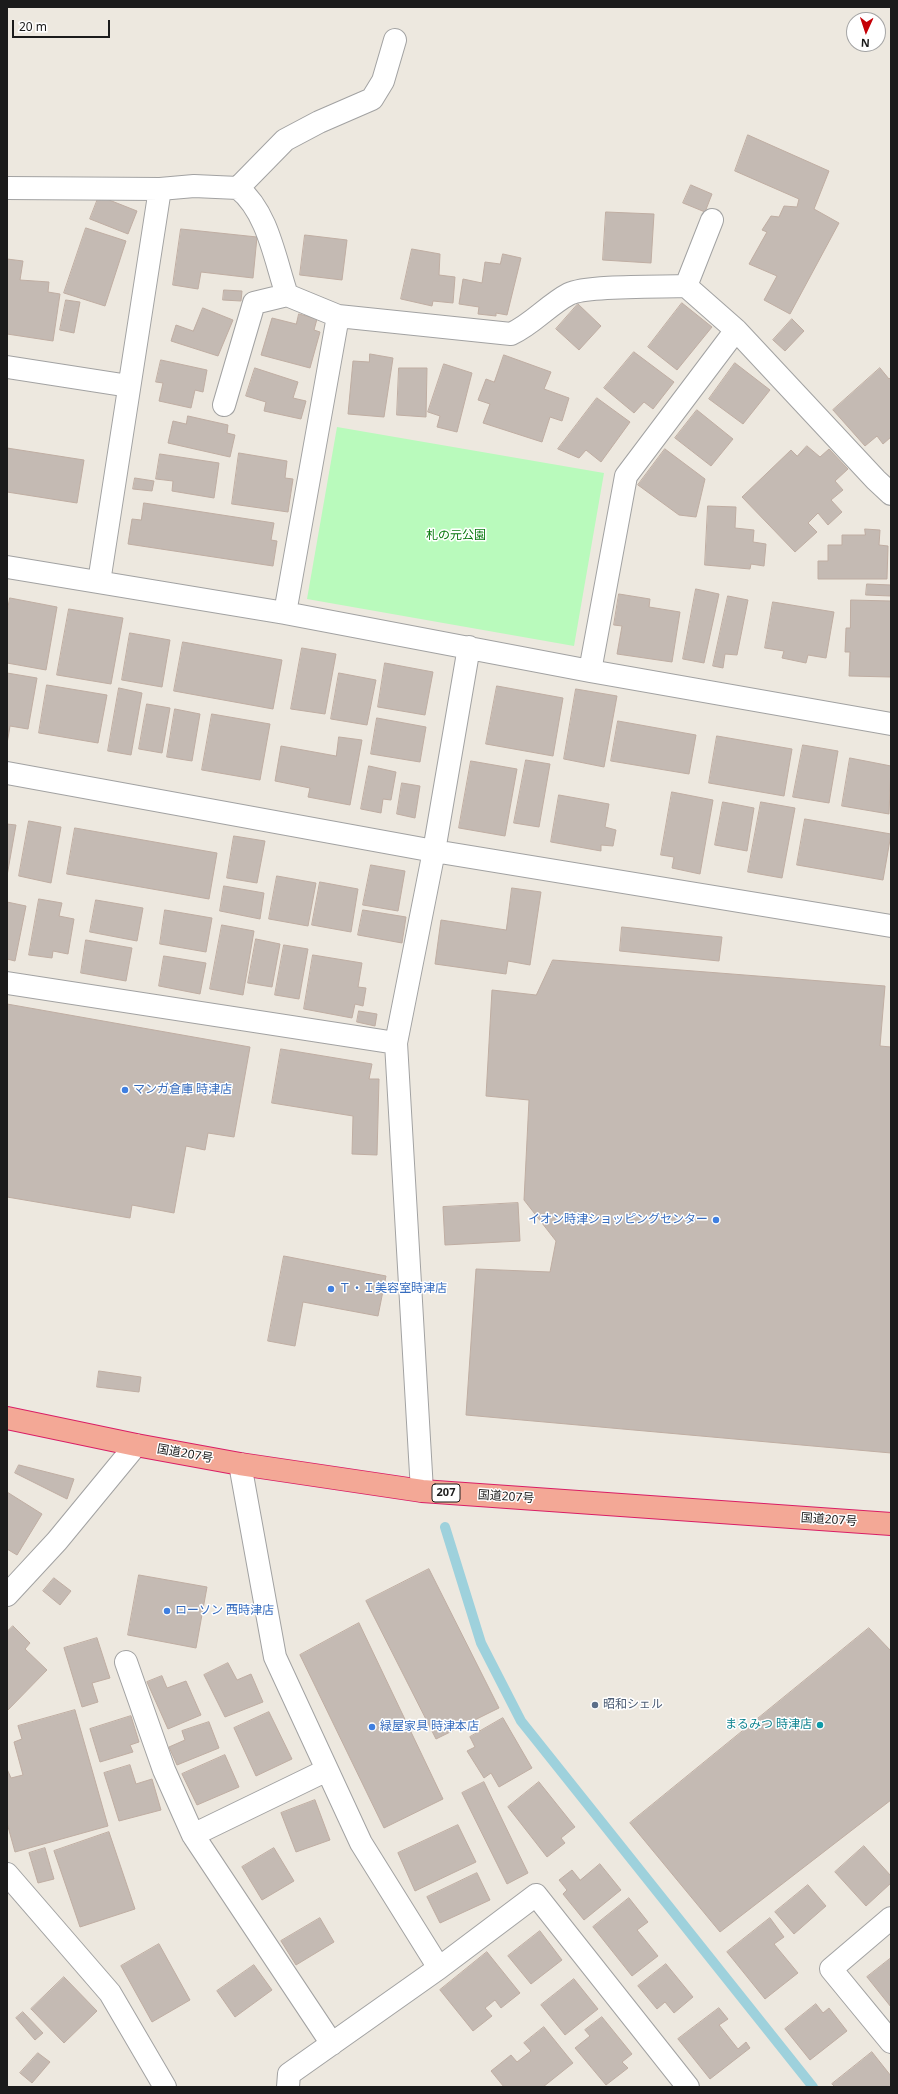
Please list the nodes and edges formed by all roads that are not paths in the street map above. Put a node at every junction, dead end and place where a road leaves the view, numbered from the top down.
1 (395, 40) dead end
2 (7, 188) edge
3 (238, 188) junction
4 (160, 189) junction
5 (712, 220) dead end
6 (686, 286) junction
7 (287, 295) junction
8 (338, 316) junction
9 (736, 330) junction
10 (7, 367) edge
11 (129, 386) junction
12 (224, 405) dead end
13 (891, 494) edge
14 (7, 567) edge
15 (99, 582) junction
16 (285, 613) junction
17 (469, 647) junction
18 (590, 671) junction
19 (891, 724) edge
20 (7, 773) edge
21 (434, 850) junction
22 (891, 926) edge
23 (7, 982) edge
24 (396, 1043) junction
25 (7, 1418) edge
26 (136, 1445) junction
27 (240, 1464) junction
28 (422, 1491) junction
29 (891, 1524) edge
30 (7, 1595) edge
31 (126, 1662) dead end
32 (327, 1770) junction
33 (193, 1835) junction
34 (7, 1874) edge
35 (891, 1918) edge
36 (439, 1968) junction
37 (891, 2042) edge
38 (332, 2044) junction
39 (165, 2087) edge
40 (288, 2087) edge
41 (688, 2087) edge

1 - 3 street
2 - 4 street
3 - 4 street
3 - 7 street
4 - 11 street
5 - 6 street
6 - 8 street
6 - 9 street
7 - 8 street
7 - 12 street
8 - 16 street
9 - 13 street
9 - 18 street
10 - 11 street
11 - 15 street
14 - 15 street
15 - 16 street
16 - 17 street
17 - 18 street
17 - 21 street
18 - 19 street
20 - 21 street
21 - 22 street
21 - 24 street
23 - 24 street
24 - 28 street
25 - 26 highway, 国道207号 / 207
26 - 27 highway, 国道207号 / 207
26 - 30 street
27 - 28 highway, 国道207号 / 207
27 - 32 street
28 - 29 highway, 国道207号 / 207
31 - 33 street
32 - 33 street
32 - 36 street
33 - 38 street
34 - 39 street
35 - 37 street
36 - 38 street
36 - 41 street
38 - 40 street

